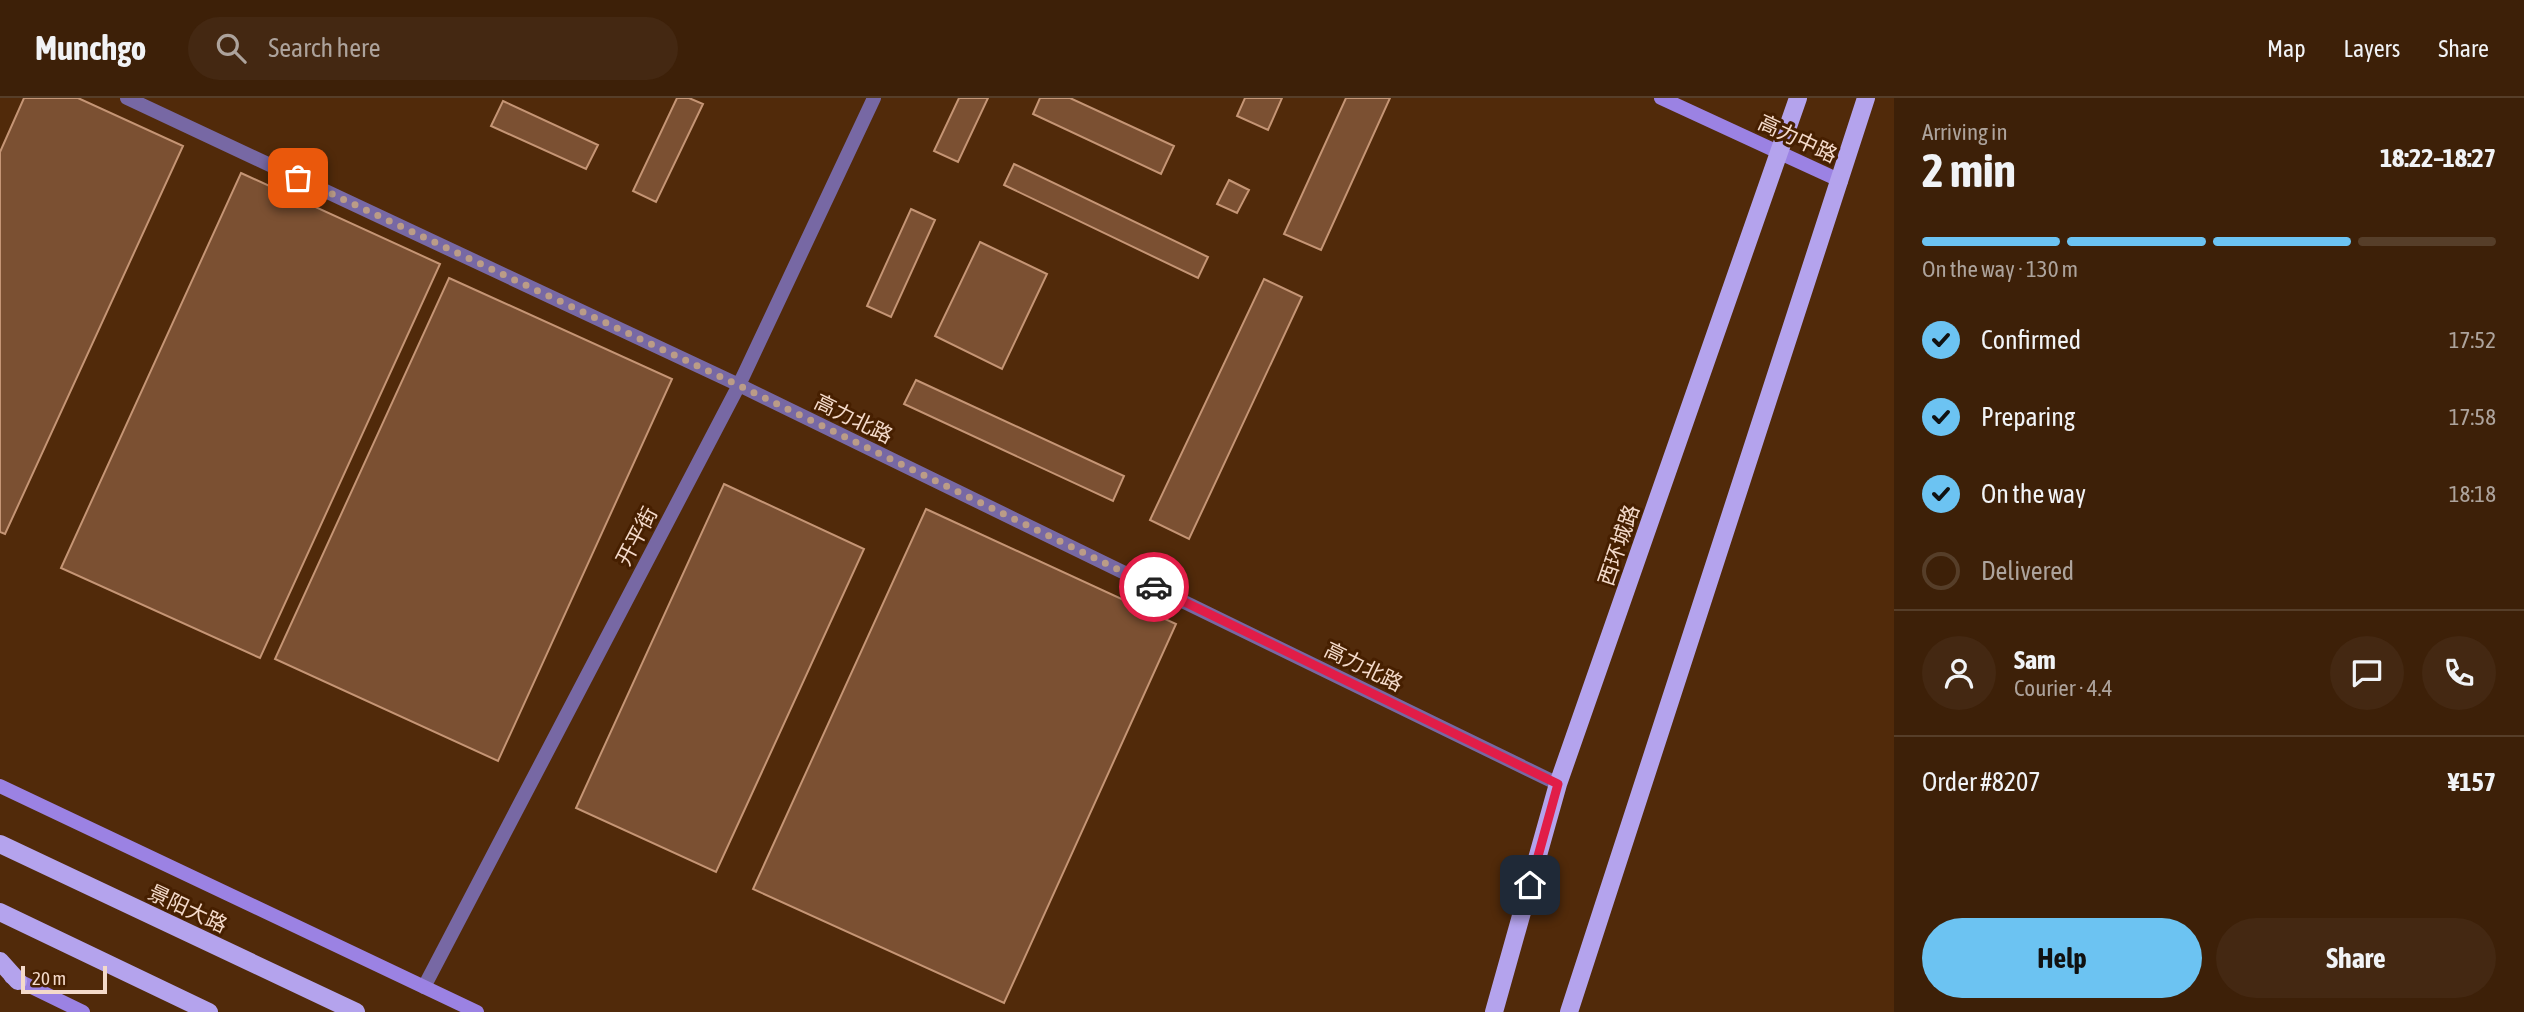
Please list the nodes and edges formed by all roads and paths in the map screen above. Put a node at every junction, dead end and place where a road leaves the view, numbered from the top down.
1 (127, 98) edge
2 (874, 98) edge
3 (1661, 98) edge
4 (1798, 98) edge
5 (1866, 98) edge
6 (1780, 153) junction
7 (1841, 181) junction
8 (738, 385) junction
9 (1558, 784) junction
10 (0, 786) edge
11 (0, 844) edge
12 (0, 912) edge
13 (0, 961) edge
14 (0, 972) edge
15 (19, 981) junction
16 (424, 987) junction
17 (83, 1012) edge
18 (209, 1012) edge
19 (356, 1012) edge
20 (477, 1012) edge
21 (1494, 1012) edge
22 (1569, 1012) edge

1 - 8 street, 高力北路
2 - 8 street, 开平街
3 - 6 street, 高力中路
4 - 6 main road, 西环城路
5 - 7 main road
6 - 7 street, 高力中路
6 - 9 main road, 西环城路
7 - 22 main road
8 - 9 street, 高力北路
8 - 16 street, 开平街
9 - 21 main road, 西环城路
10 - 16 street
11 - 19 main road, 景阳大路
12 - 18 main road
13 - 15 main road
14 - 15 street
15 - 17 street
16 - 20 street

